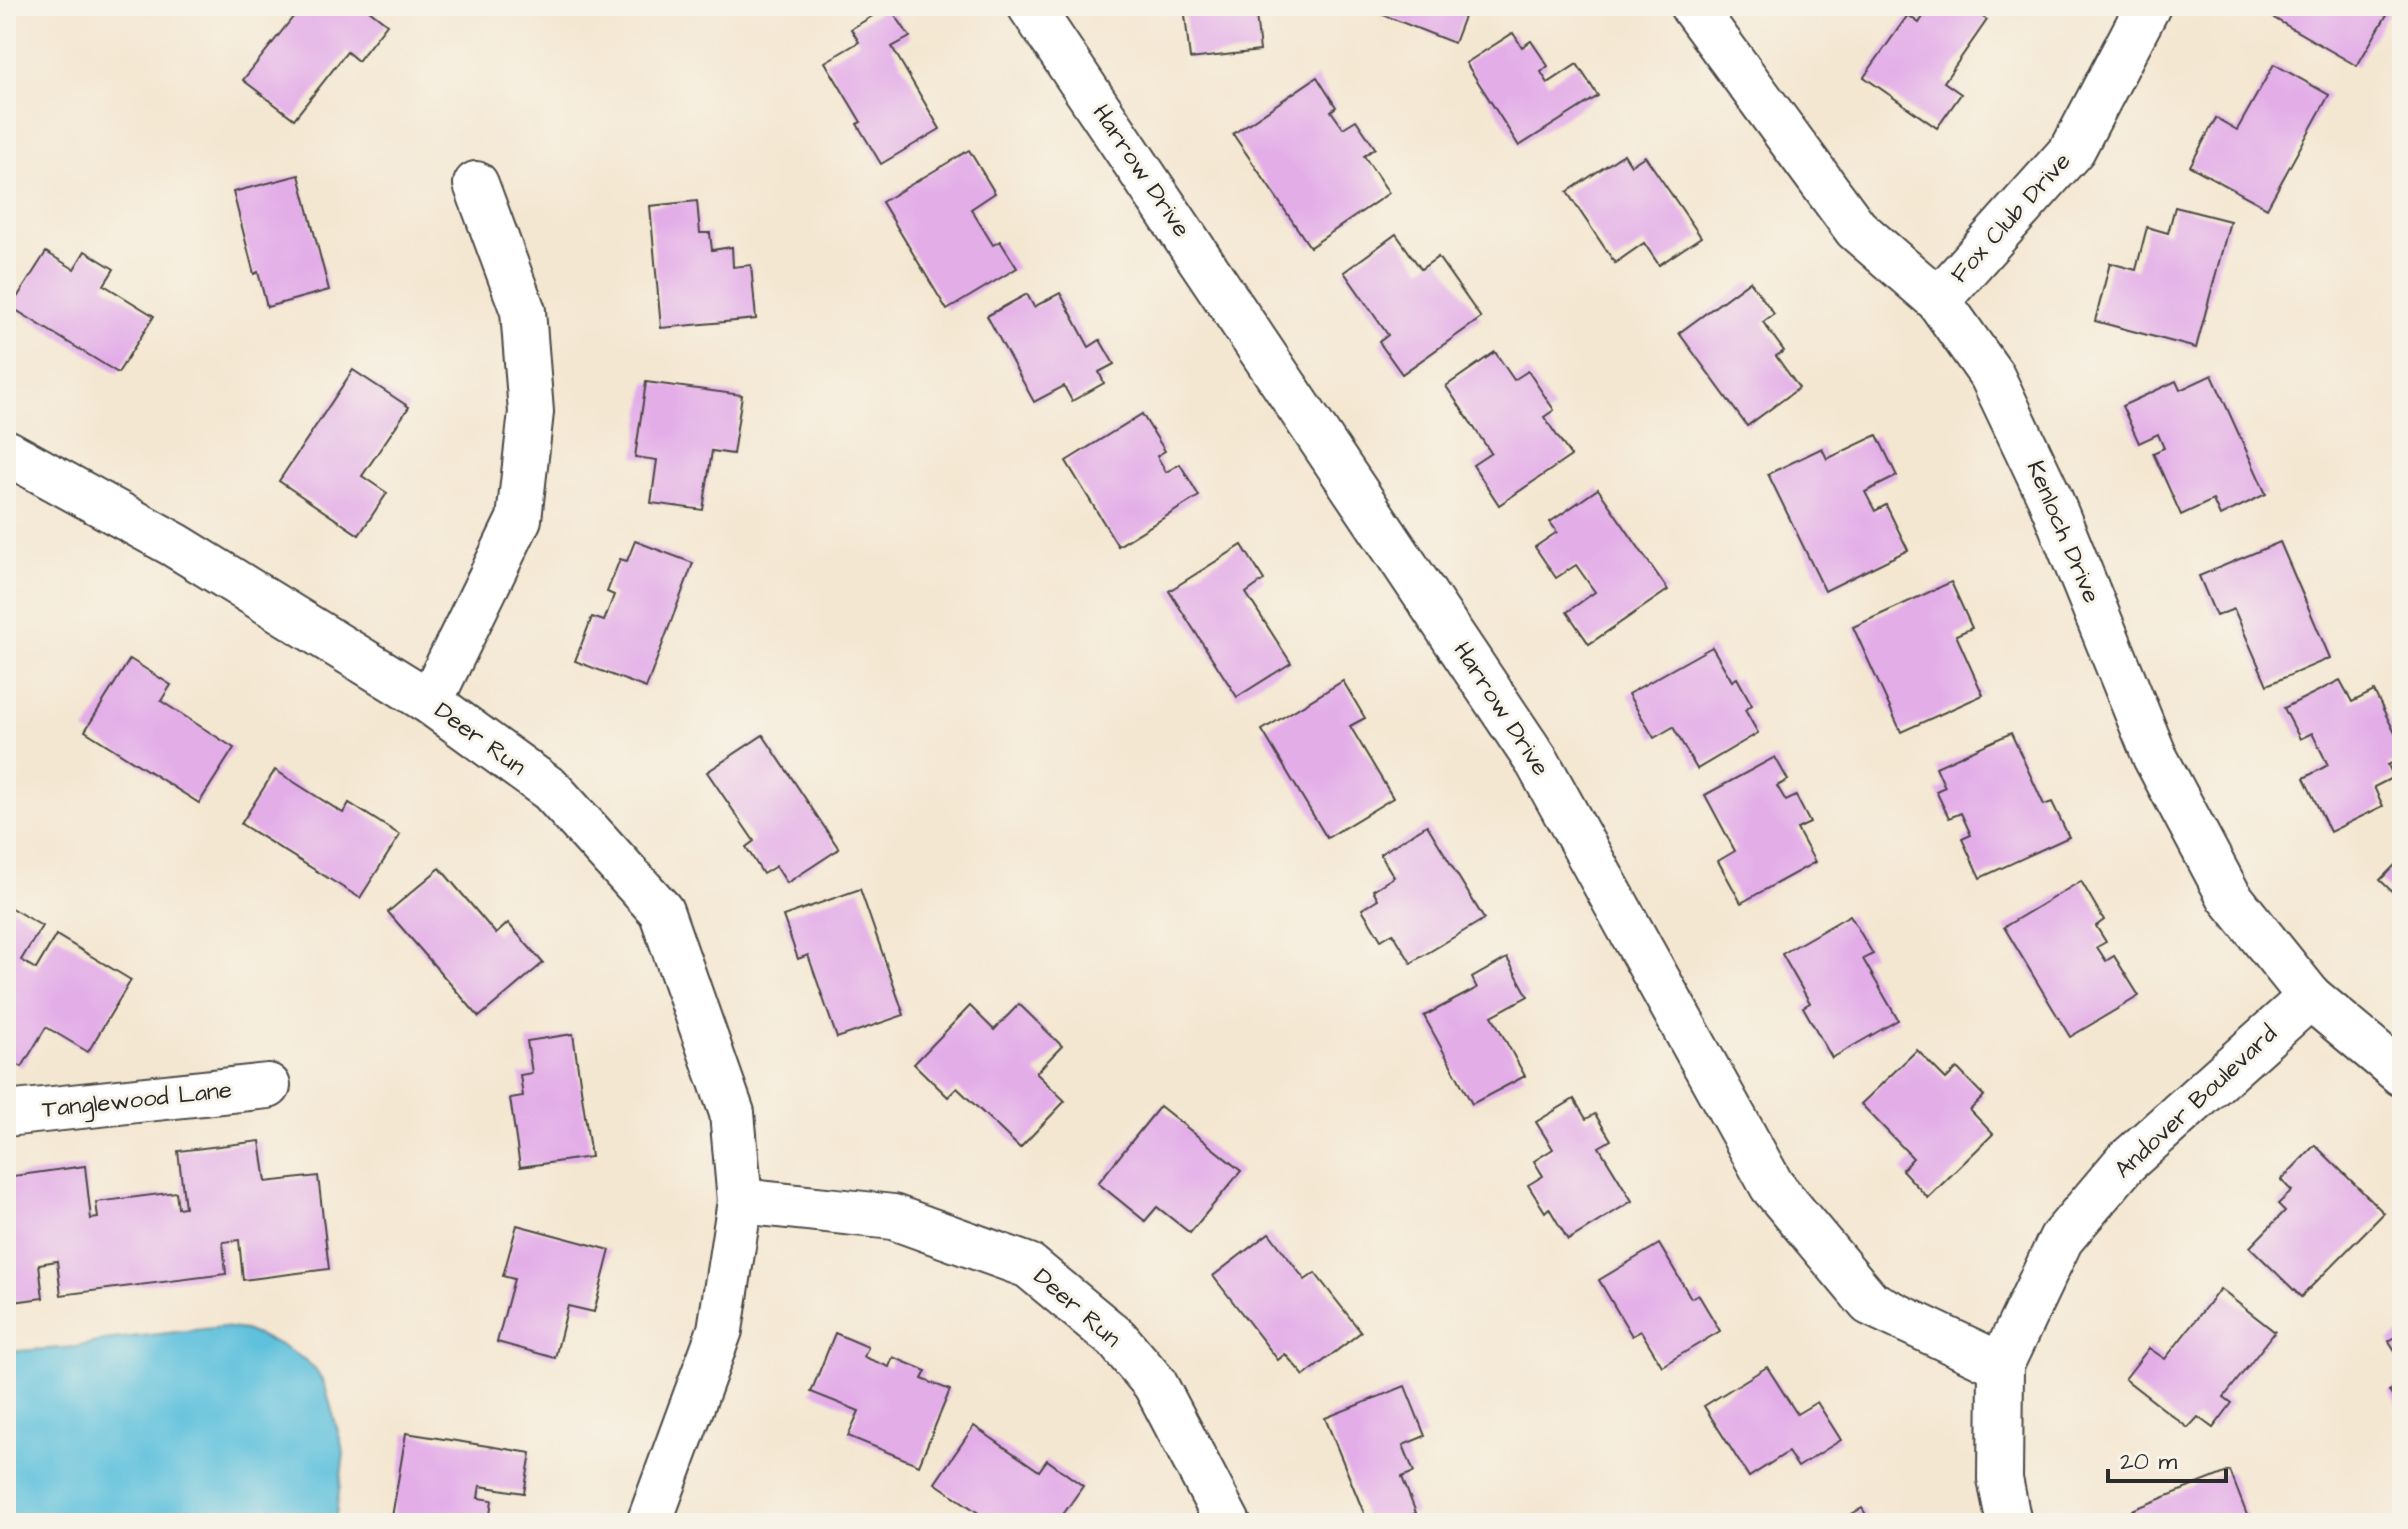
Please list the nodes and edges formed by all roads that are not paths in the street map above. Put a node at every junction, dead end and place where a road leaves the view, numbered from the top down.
1 (1030, 6) edge
2 (1692, 6) edge
3 (2148, 6) edge
4 (476, 184) dead end
5 (1938, 300) junction
6 (6, 452) edge
7 (430, 702) junction
8 (2310, 997) junction
9 (2402, 1074) edge
10 (268, 1086) dead end
11 (6, 1114) edge
12 (740, 1201) junction
13 (2001, 1365) junction
14 (649, 1523) edge
15 (1228, 1523) edge
16 (2009, 1523) edge

1 - 13 street, Harrow Drive
2 - 5 street, Kenloch Drive
3 - 5 street, Fox Club Drive
4 - 7 street
5 - 8 street, Kenloch Drive
6 - 7 street, Deer Run
7 - 12 street, Deer Run
8 - 9 street, Kenloch Drive
8 - 13 street, Andover Boulevard
10 - 11 street, Tanglewood Lane
12 - 14 street, Deer Run
12 - 15 street, Deer Run
13 - 16 street, Andover Boulevard

